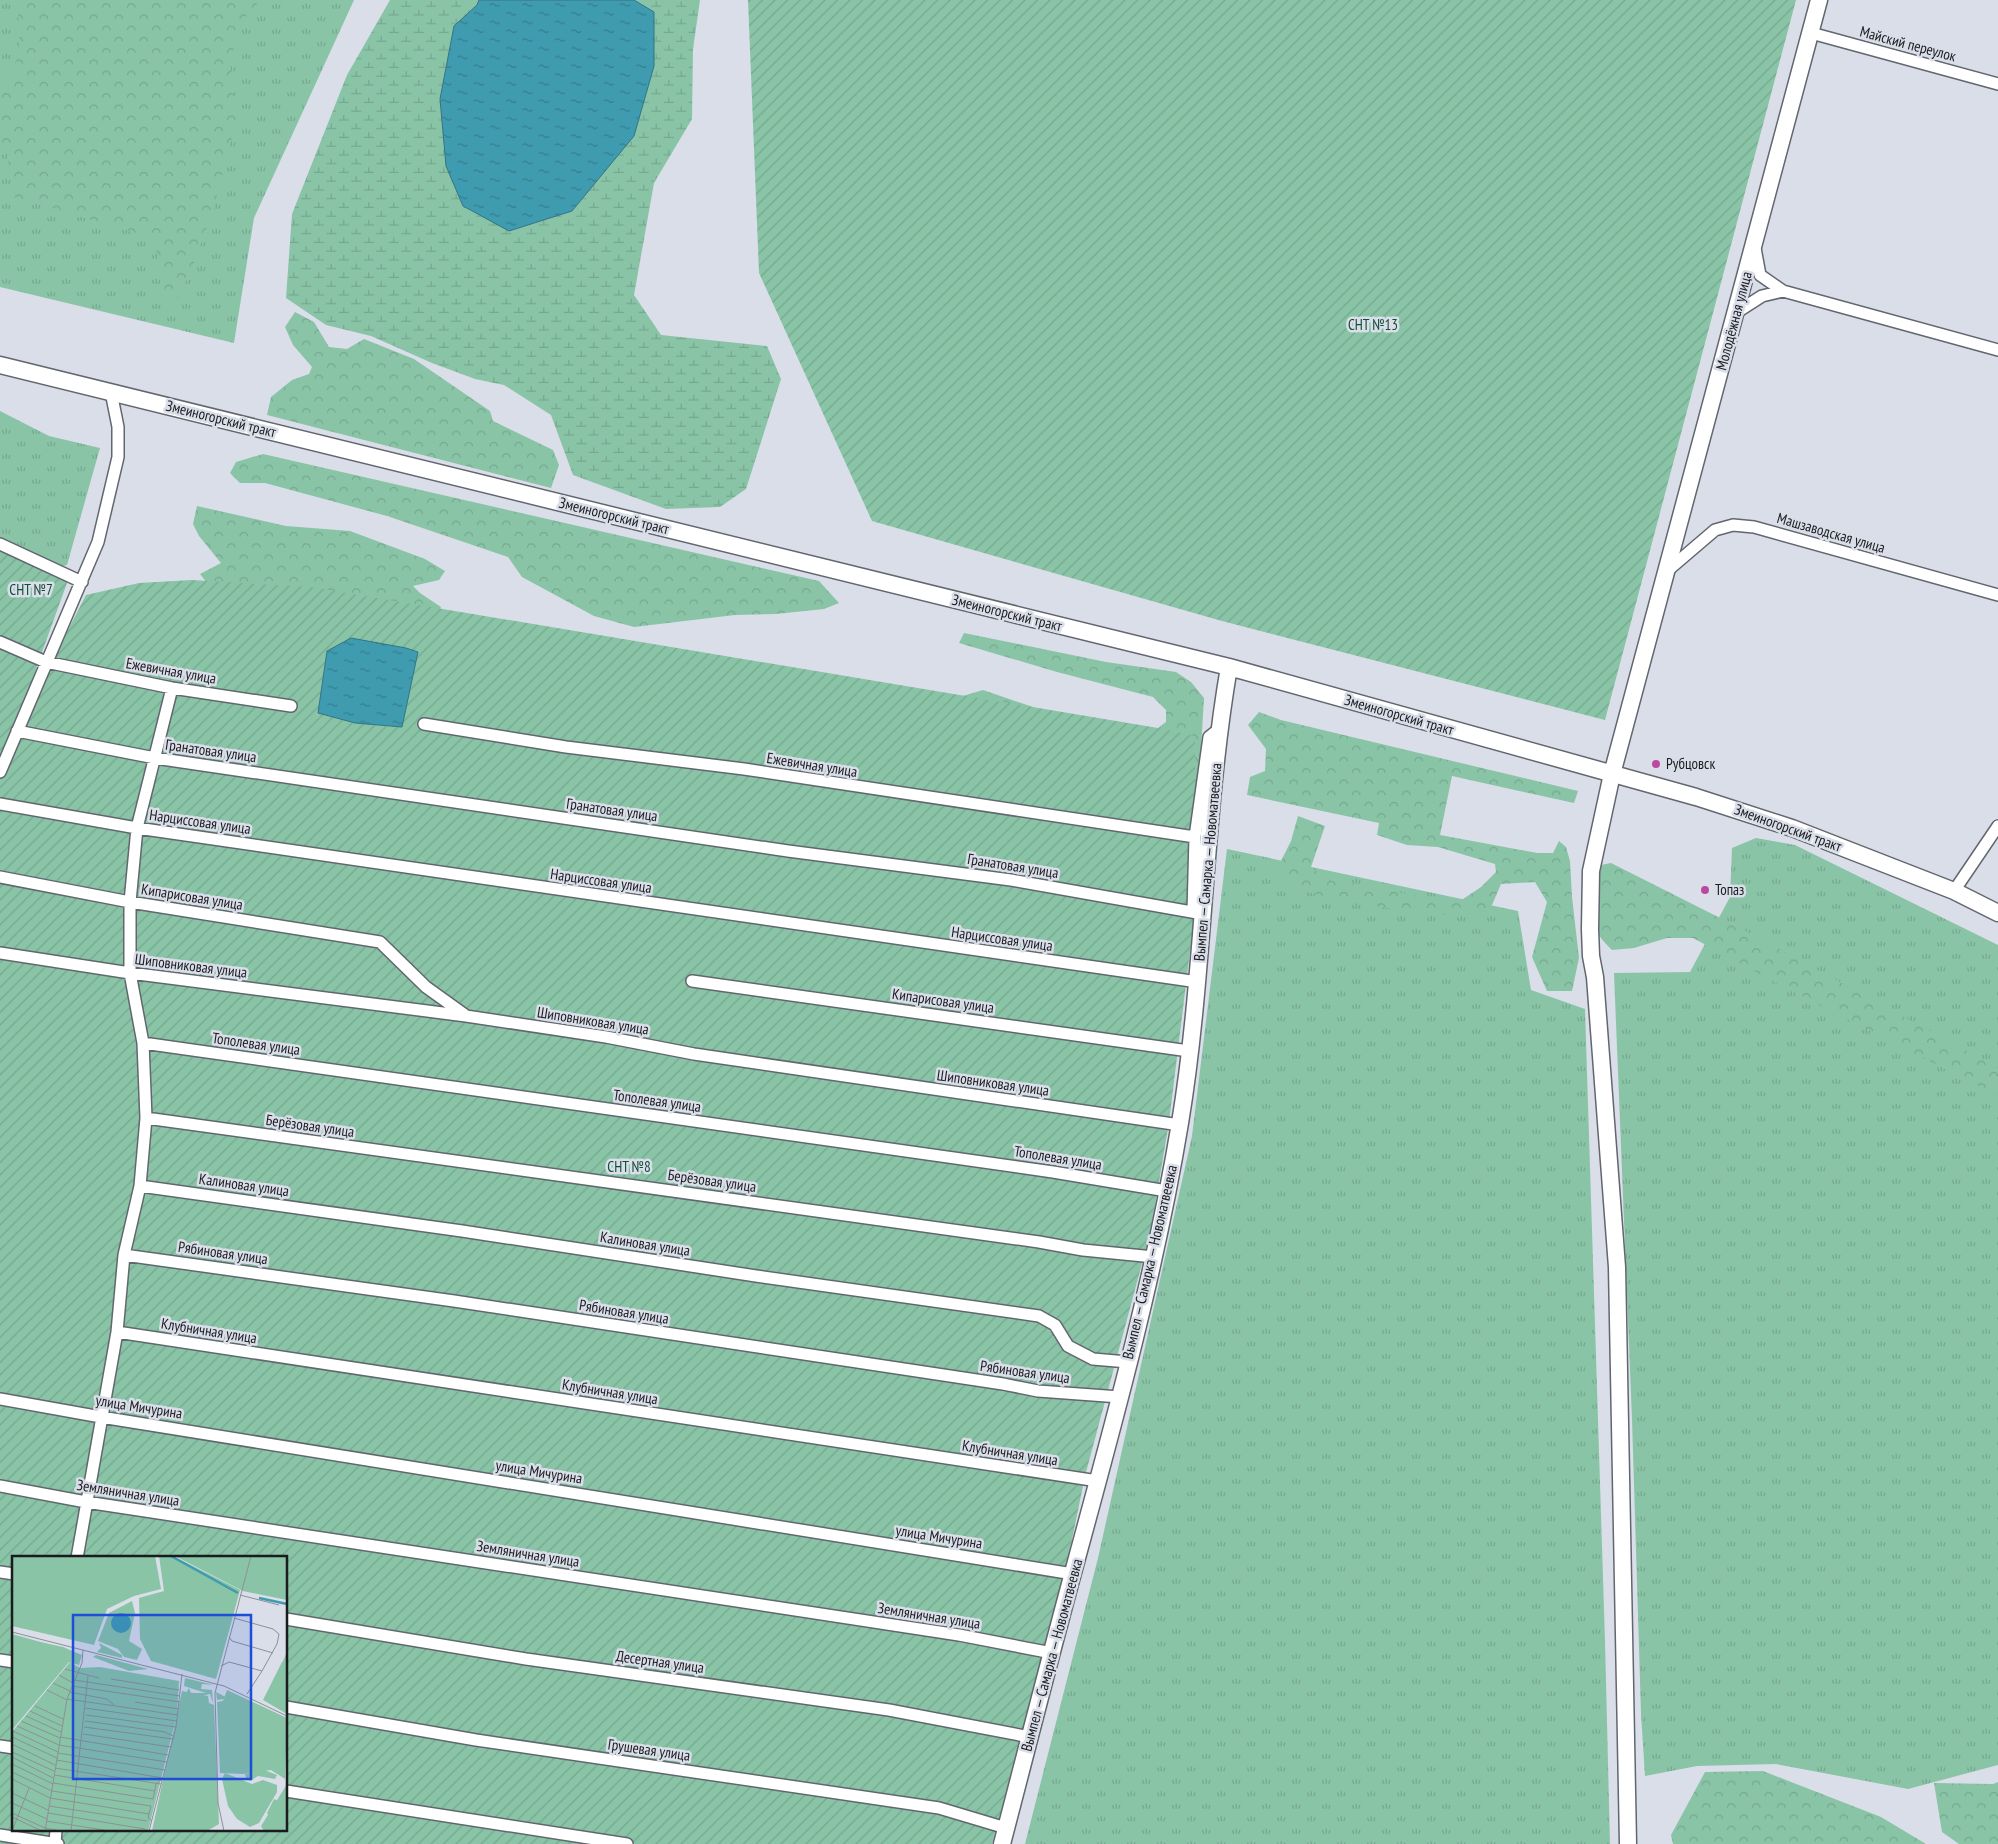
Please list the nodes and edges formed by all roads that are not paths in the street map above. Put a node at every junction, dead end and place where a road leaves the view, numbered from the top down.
1 (1819, 0) edge
2 (1811, 33) junction
3 (1998, 84) edge
4 (1754, 246) junction
5 (1783, 291) junction
6 (1736, 312) junction
7 (1998, 350) edge
8 (0, 365) edge
9 (111, 392) junction
10 (0, 544) edge
11 (1667, 570) junction
12 (82, 582) junction
13 (1998, 595) edge
14 (0, 642) edge
15 (46, 662) junction
16 (1229, 667) junction
17 (172, 688) junction
18 (291, 706) dead end
19 (424, 724) dead end
20 (1219, 729) junction
21 (17, 731) junction
22 (155, 758) junction
23 (2, 759) edge
24 (0, 772) edge
25 (1612, 774) junction
26 (0, 804) edge
27 (1998, 826) edge
28 (137, 828) junction
29 (1196, 837) junction
30 (0, 877) edge
31 (1954, 891) junction
32 (130, 902) junction
33 (1198, 913) junction
34 (1998, 913) edge
35 (0, 953) edge
36 (130, 973) junction
37 (692, 981) dead end
38 (1198, 982) junction
39 (466, 1016) junction
40 (143, 1042) junction
41 (1189, 1052) junction
42 (146, 1118) junction
43 (1180, 1125) junction
44 (140, 1186) junction
45 (1168, 1191) junction
46 (124, 1254) junction
47 (1154, 1257) junction
48 (117, 1332) junction
49 (1128, 1362) junction
50 (1120, 1397) junction
51 (0, 1399) edge
52 (101, 1417) junction
53 (1098, 1482) junction
54 (0, 1486) edge
55 (86, 1502) junction
56 (78, 1556) edge
57 (1073, 1574) junction
58 (288, 1619) edge
59 (1052, 1653) junction
60 (288, 1707) edge
61 (1030, 1737) junction
62 (288, 1791) edge
63 (0, 1835) edge
64 (1003, 1840) edge
65 (56, 1844) edge
66 (627, 1844) edge
67 (1628, 1844) edge

1 - 2 main road, Молодёжная улица
2 - 3 street, Майский переулок
2 - 4 main road, Молодёжная улица
4 - 5 street
4 - 6 main road, Молодёжная улица
5 - 6 street
5 - 7 street
6 - 11 main road, Молодёжная улица
8 - 9 main road, Змеиногорский тракт
9 - 12 street
9 - 16 main road, Змеиногорский тракт
10 - 12 street
11 - 13 street, Машзаводская улица
11 - 25 main road, Молодёжная улица
12 - 15 street
14 - 15 street, Ежевичная улица
15 - 17 street, Ежевичная улица
15 - 21 street
16 - 20 main road, Вымпел — Самарка — Новоматвеевка
16 - 25 main road, Змеиногорский тракт
17 - 18 street, Ежевичная улица
17 - 22 street
19 - 29 street, Ежевичная улица
20 - 29 street
20 - 33 main road, Вымпел — Самарка — Новоматвеевка
21 - 22 street, Гранатовая улица
21 - 23 street
22 - 28 street
22 - 33 street, Гранатовая улица
23 - 24 street
25 - 31 main road, Змеиногорский тракт
25 - 67 main road, Молодёжная улица
26 - 28 street, Нарциссовая улица
27 - 31 street
28 - 32 street
28 - 38 street, Нарциссовая улица
29 - 33 street
30 - 32 street, Кипарисовая улица
31 - 34 main road, Змеиногорский тракт
32 - 36 street
32 - 39 street, Кипарисовая улица
33 - 38 main road, Вымпел — Самарка — Новоматвеевка
35 - 36 street, Шиповниковая улица
36 - 39 street, Шиповниковая улица
36 - 40 street
37 - 41 street, Кипарисовая улица
38 - 41 main road, Вымпел — Самарка — Новоматвеевка
39 - 43 street, Шиповниковая улица
40 - 42 street
40 - 45 street, Тополевая улица
41 - 43 main road, Вымпел — Самарка — Новоматвеевка
42 - 44 street
42 - 47 street, Берёзовая улица
43 - 45 main road, Вымпел — Самарка — Новоматвеевка
44 - 46 street
44 - 49 street, Калиновая улица
45 - 47 main road, Вымпел — Самарка — Новоматвеевка
46 - 48 street
46 - 50 street, Рябиновая улица
47 - 49 main road, Вымпел — Самарка — Новоматвеевка
48 - 52 street
48 - 53 street, Клубничная улица
49 - 50 main road, Вымпел — Самарка — Новоматвеевка
50 - 53 main road, Вымпел — Самарка — Новоматвеевка
51 - 52 street, улица Мичурина
52 - 55 street
52 - 57 street, улица Мичурина
53 - 57 main road, Вымпел — Самарка — Новоматвеевка
54 - 55 street, Земляничная улица
55 - 56 street
55 - 59 street, Земляничная улица
57 - 59 main road, Вымпел — Самарка — Новоматвеевка
58 - 61 street, Десертная улица
59 - 61 main road, Вымпел — Самарка — Новоматвеевка
60 - 64 street, Грушевая улица
61 - 64 main road, Вымпел — Самарка — Новоматвеевка
62 - 66 street
63 - 65 street

